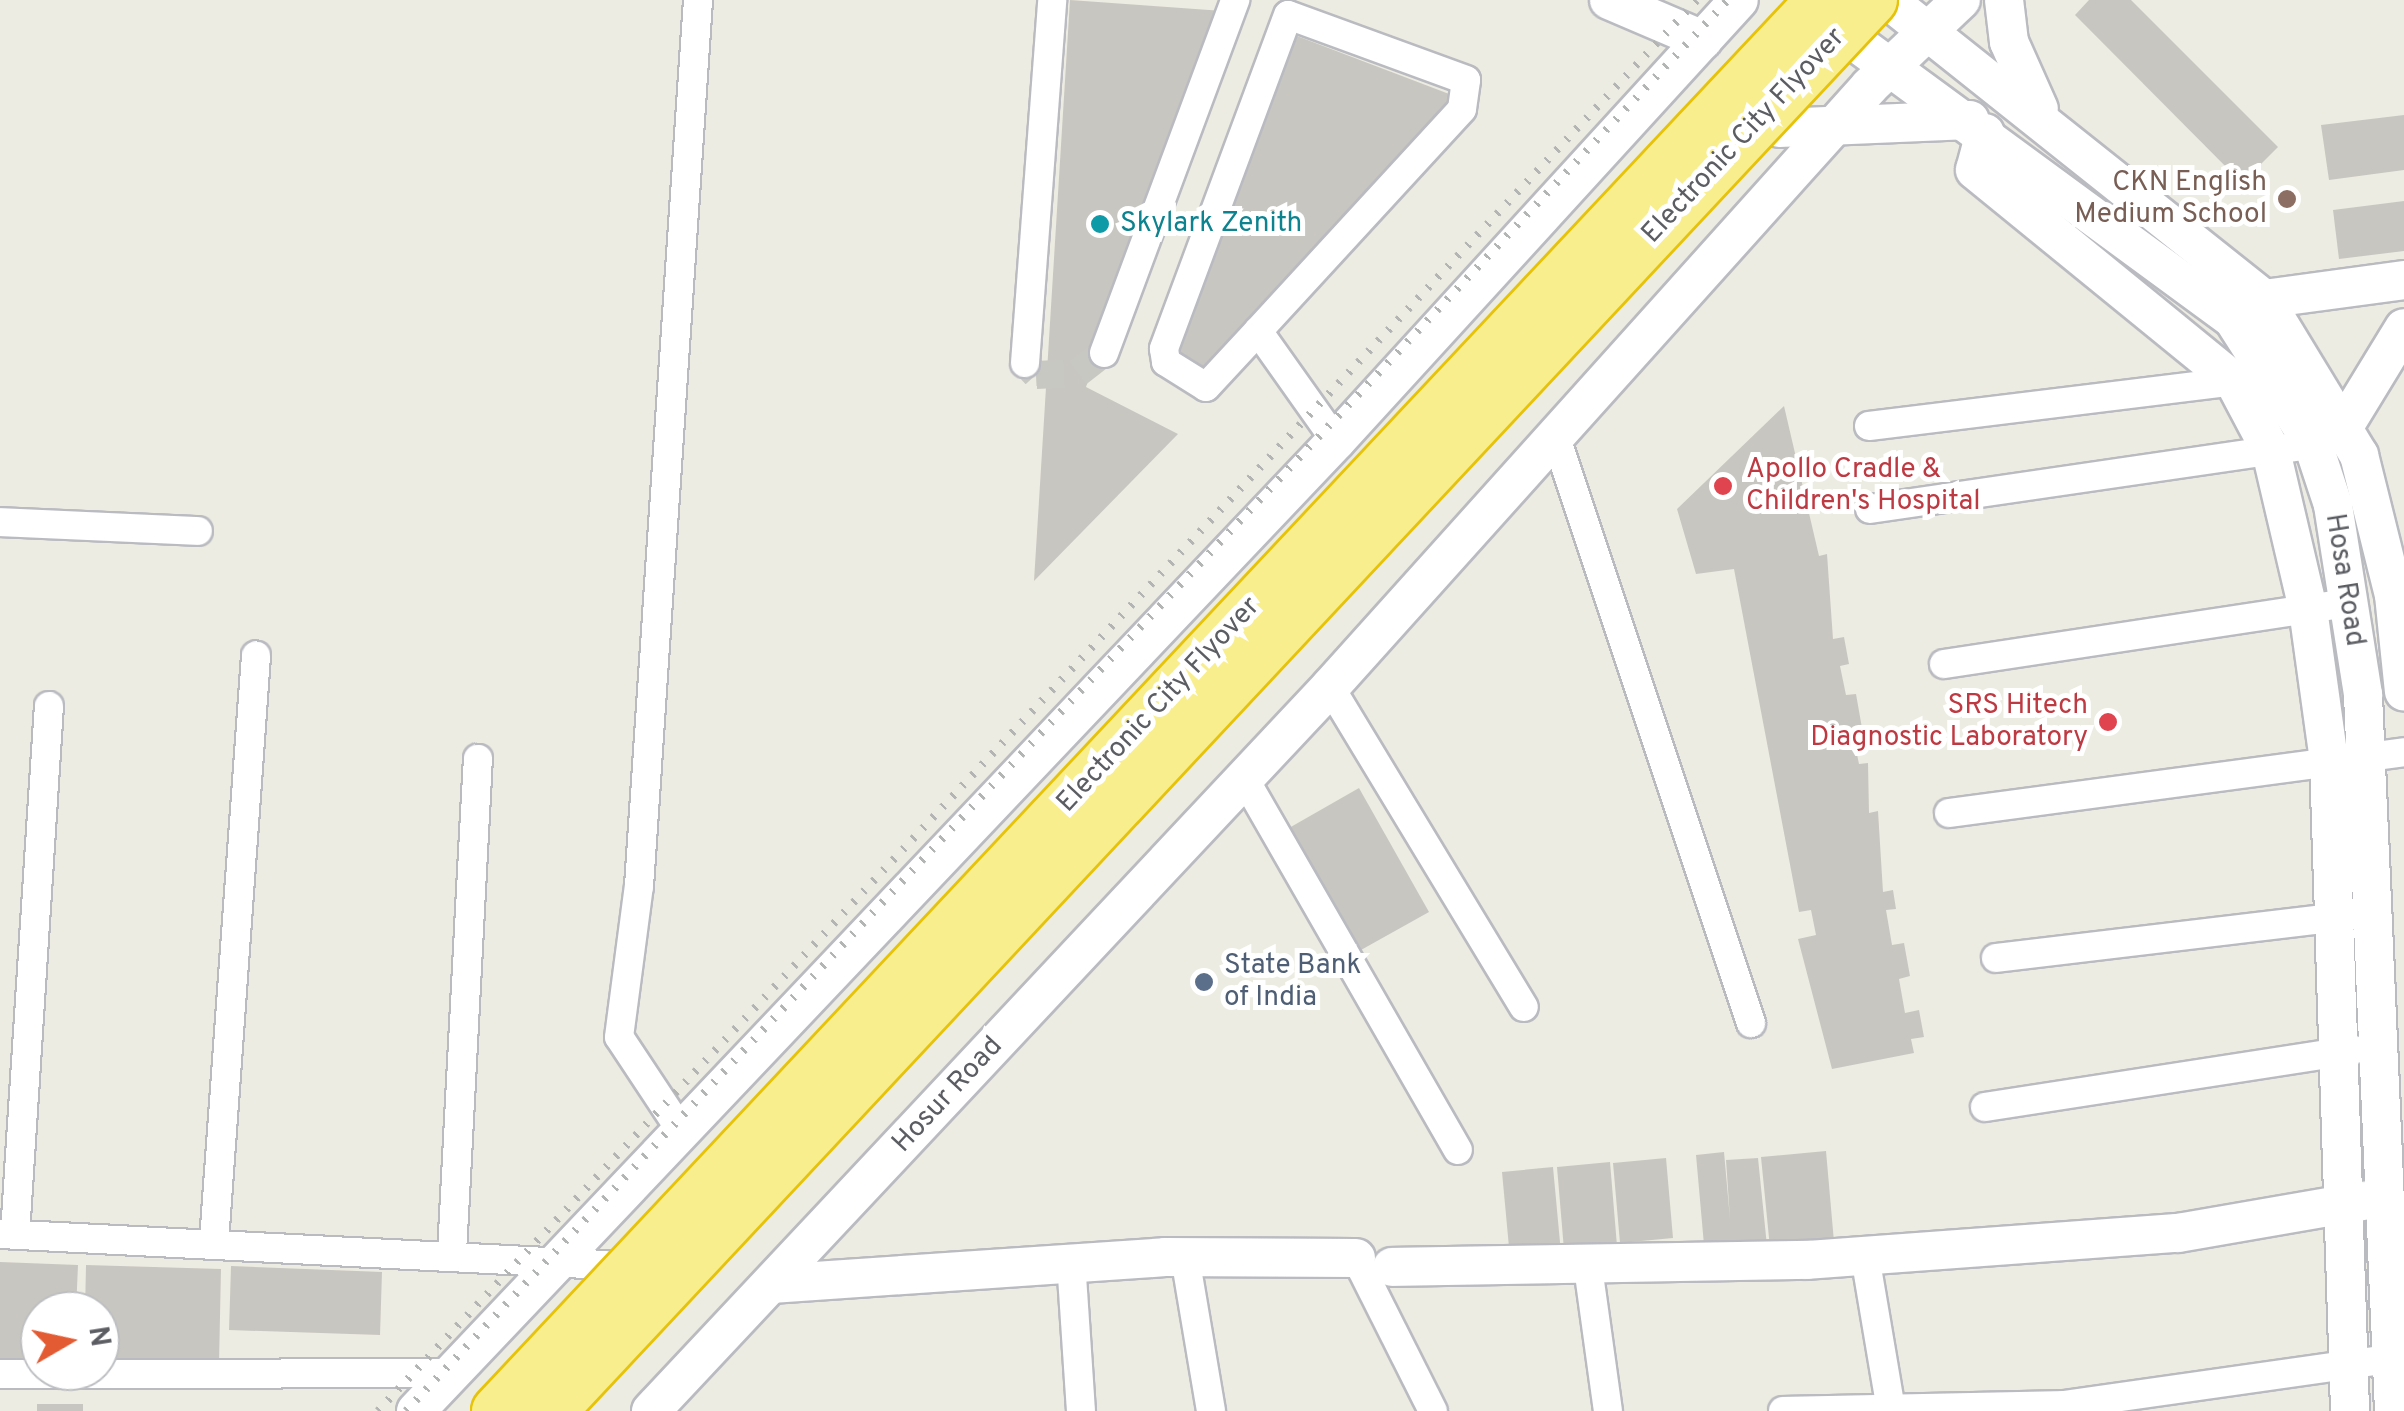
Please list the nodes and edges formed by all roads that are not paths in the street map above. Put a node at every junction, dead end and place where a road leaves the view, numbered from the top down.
1 (698, 0) edge
2 (1052, 0) edge
3 (1235, 0) edge
4 (1610, 0) edge
5 (1739, 0) edge
6 (1791, 0) edge
7 (1822, 0) edge
8 (1872, 0) edge
9 (1888, 0) edge
10 (1961, 0) edge
11 (2004, 0) edge
12 (1932, 26) junction
13 (1703, 40) junction
14 (1896, 64) junction
15 (2042, 116) junction
16 (1838, 122) junction
17 (1977, 126) junction
18 (1778, 128) dead end
19 (2404, 280) edge
20 (2264, 299) junction
21 (1258, 331) junction
22 (1104, 352) tunnel mouth
23 (2400, 355) edge
24 (1025, 362) dead end
25 (2252, 379) junction
26 (1869, 426) dead end
27 (1555, 436) junction
28 (2328, 437) junction
29 (1336, 441) junction
30 (2271, 450) junction
31 (1870, 508) dead end
32 (0, 522) edge
33 (198, 531) dead end
34 (2348, 602) junction
35 (2308, 609) junction
36 (256, 656) dead end
37 (1944, 664) dead end
38 (1330, 687) junction
39 (2404, 692) edge
40 (48, 706) dead end
41 (2404, 752) edge
42 (2347, 758) junction
43 (478, 759) dead end
44 (1244, 778) junction
45 (1949, 813) dead end
46 (2372, 913) junction
47 (2330, 918) junction
48 (1996, 958) dead end
49 (1524, 1007) dead end
50 (1750, 1023) dead end
51 (2379, 1046) junction
52 (2334, 1053) junction
53 (1985, 1108) dead end
54 (680, 1129) junction
55 (1458, 1150) dead end
56 (2386, 1198) junction
57 (2341, 1205) junction
58 (7, 1234) edge
59 (214, 1242) junction
60 (452, 1253) junction
61 (561, 1256) junction
62 (1865, 1256) junction
63 (1185, 1257) junction
64 (1070, 1261) junction
65 (1374, 1262) junction
66 (604, 1264) dead end
67 (1588, 1267) junction
68 (770, 1284) junction
69 (2398, 1358) edge
70 (2346, 1365) junction
71 (452, 1373) junction
72 (0, 1374) edge
73 (1890, 1409) edge
74 (416, 1411) edge
75 (497, 1411) edge
76 (551, 1411) edge
77 (652, 1411) edge
78 (1081, 1411) edge
79 (1211, 1411) edge
80 (1433, 1411) edge
81 (1608, 1411) edge
82 (1783, 1411) edge
83 (2350, 1411) edge
84 (2394, 1411) edge

1 - 54 street
2 - 24 street
3 - 22 street
4 - 13 street
5 - 13 street
6 - 14 street, Hosa Road
7 - 75 highway, Electronic City Flyover, bridge
8 - 76 highway, Electronic City Flyover, bridge
9 - 12 street, Hosa Road
10 - 12 street, Hosur Road
11 - 15 street
12 - 14 street, Hosur Road
12 - 15 street, Hosa Road
13 - 29 street
14 - 16 street, Hosur Road
14 - 17 street, Hosa Road
15 - 20 street, Hosa Road
16 - 17 street
16 - 18 street
16 - 27 street, Hosur Road
17 - 25 street, Hosa Road
19 - 20 street
20 - 28 street, Hosa Road
21 - 21 street
21 - 29 street
23 - 28 street
25 - 26 street
25 - 28 street, Hosa Road
25 - 30 street
27 - 38 street, Hosur Road
27 - 50 street
28 - 30 street
28 - 34 street, Hosa Road
28 - 39 street, Hosa Road
29 - 54 street
30 - 31 street
30 - 35 street
32 - 33 street
34 - 35 street
34 - 42 street, Hosa Road
35 - 37 street
35 - 42 street
36 - 59 street
38 - 44 street, Hosur Road
38 - 49 street
40 - 58 street
41 - 42 street
42 - 45 street
42 - 46 street, Hosa Road
42 - 47 street
43 - 60 street
44 - 55 street
44 - 68 street, Hosur Road
46 - 47 street
46 - 51 street, Hosa Road
47 - 48 street
47 - 52 street
51 - 52 street
51 - 56 street, Hosa Road
52 - 53 street
52 - 57 street
54 - 61 street
56 - 57 street
56 - 69 street, Hosa Road
57 - 62 street
57 - 70 street
58 - 59 street
59 - 60 street
60 - 61 street
61 - 66 street
61 - 71 street
62 - 67 street
62 - 73 street
63 - 64 street
63 - 65 street
63 - 79 street
64 - 68 street
64 - 78 street
65 - 67 street
65 - 80 street
67 - 81 street
68 - 77 street, Hosur Road
69 - 70 street
69 - 84 street, Hosa Road
70 - 73 street
70 - 83 street
71 - 72 street
71 - 74 street
73 - 82 street

